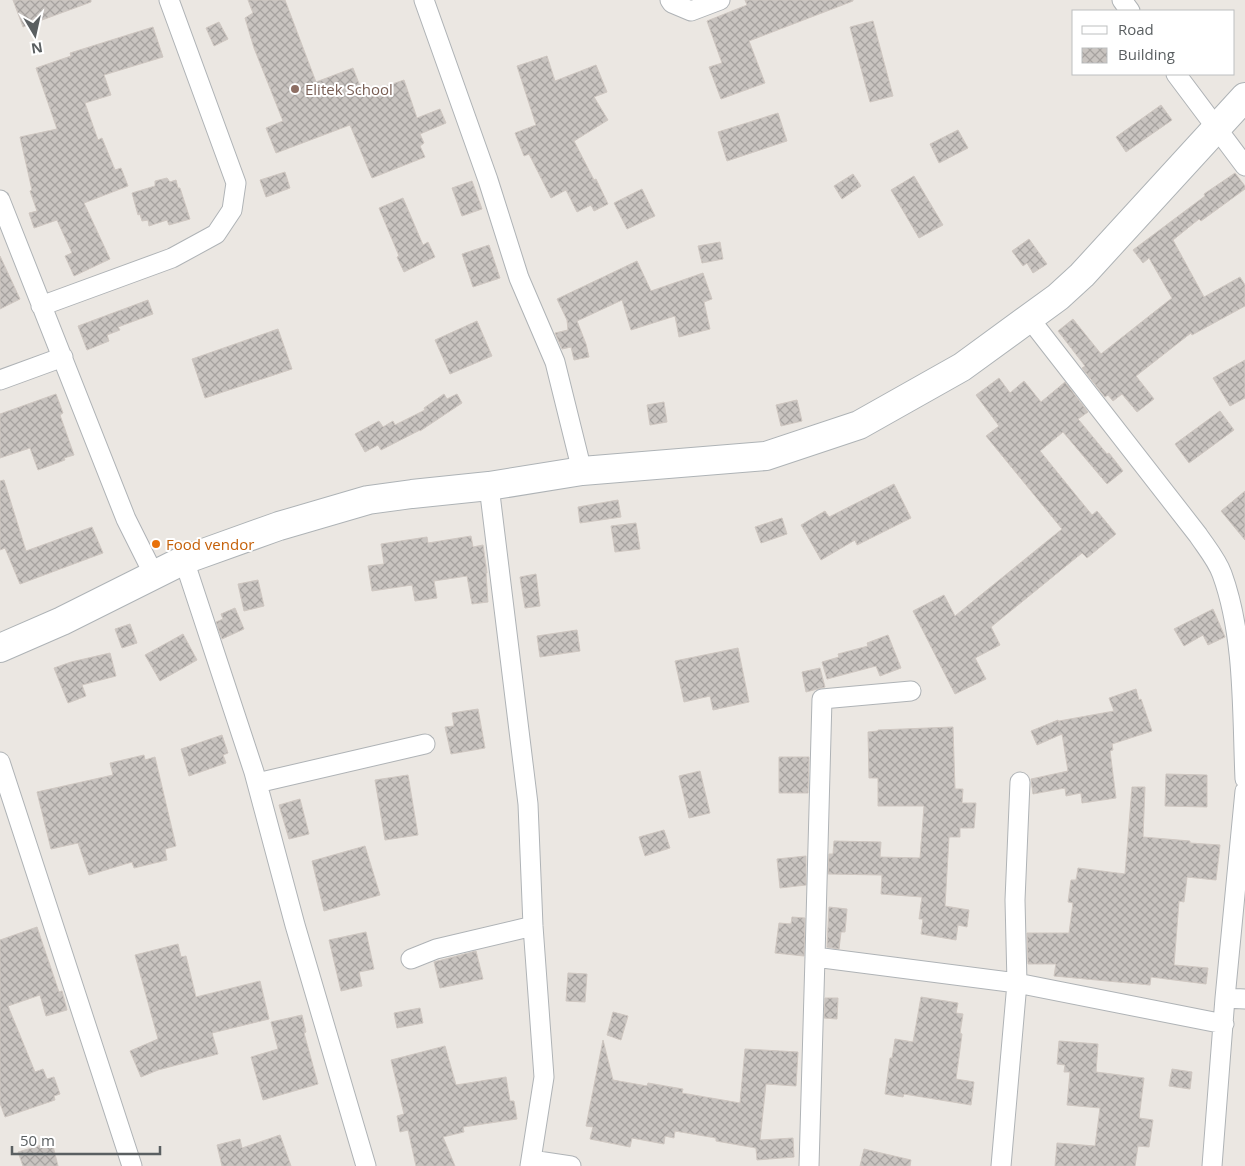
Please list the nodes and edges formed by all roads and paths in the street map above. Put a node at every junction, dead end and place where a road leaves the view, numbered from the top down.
1 (168, 0) edge
2 (424, 0) edge
3 (670, 0) edge
4 (720, 0) edge
5 (1177, 75) edge
6 (1245, 97) edge
7 (1216, 129) junction
8 (1245, 166) edge
9 (0, 200) edge
10 (41, 306) junction
11 (1029, 318) junction
12 (63, 357) junction
13 (0, 380) edge
14 (582, 471) junction
15 (490, 486) junction
16 (184, 560) junction
17 (154, 574) junction
18 (0, 648) edge
19 (911, 691) dead end
20 (425, 744) dead end
21 (0, 762) edge
22 (1245, 779) edge
23 (1020, 782) dead end
24 (257, 783) junction
25 (1245, 791) edge
26 (533, 926) junction
27 (815, 957) junction
28 (411, 959) dead end
29 (1016, 983) junction
30 (1225, 998) junction
31 (1245, 999) edge
32 (1224, 1024) junction
33 (531, 1163) edge
34 (132, 1166) edge
35 (366, 1166) edge
36 (571, 1166) edge
37 (809, 1166) edge
38 (1001, 1166) edge
39 (1212, 1166) edge

1 - 10 street
2 - 14 street
3 - 4 street
5 - 7 street
6 - 7 main road
7 - 8 street
7 - 11 main road
9 - 10 street
10 - 12 street
11 - 14 main road
11 - 22 street
12 - 13 street
12 - 17 street
14 - 15 main road
15 - 16 main road
15 - 26 street
16 - 17 main road
16 - 24 street
17 - 18 main road
19 - 27 street
20 - 24 street
21 - 34 street
23 - 29 street
24 - 35 street
25 - 30 street
26 - 28 street
26 - 33 street
27 - 29 street
27 - 37 street
29 - 32 street
29 - 38 street
30 - 31 street
30 - 32 street
32 - 39 street
33 - 36 street

